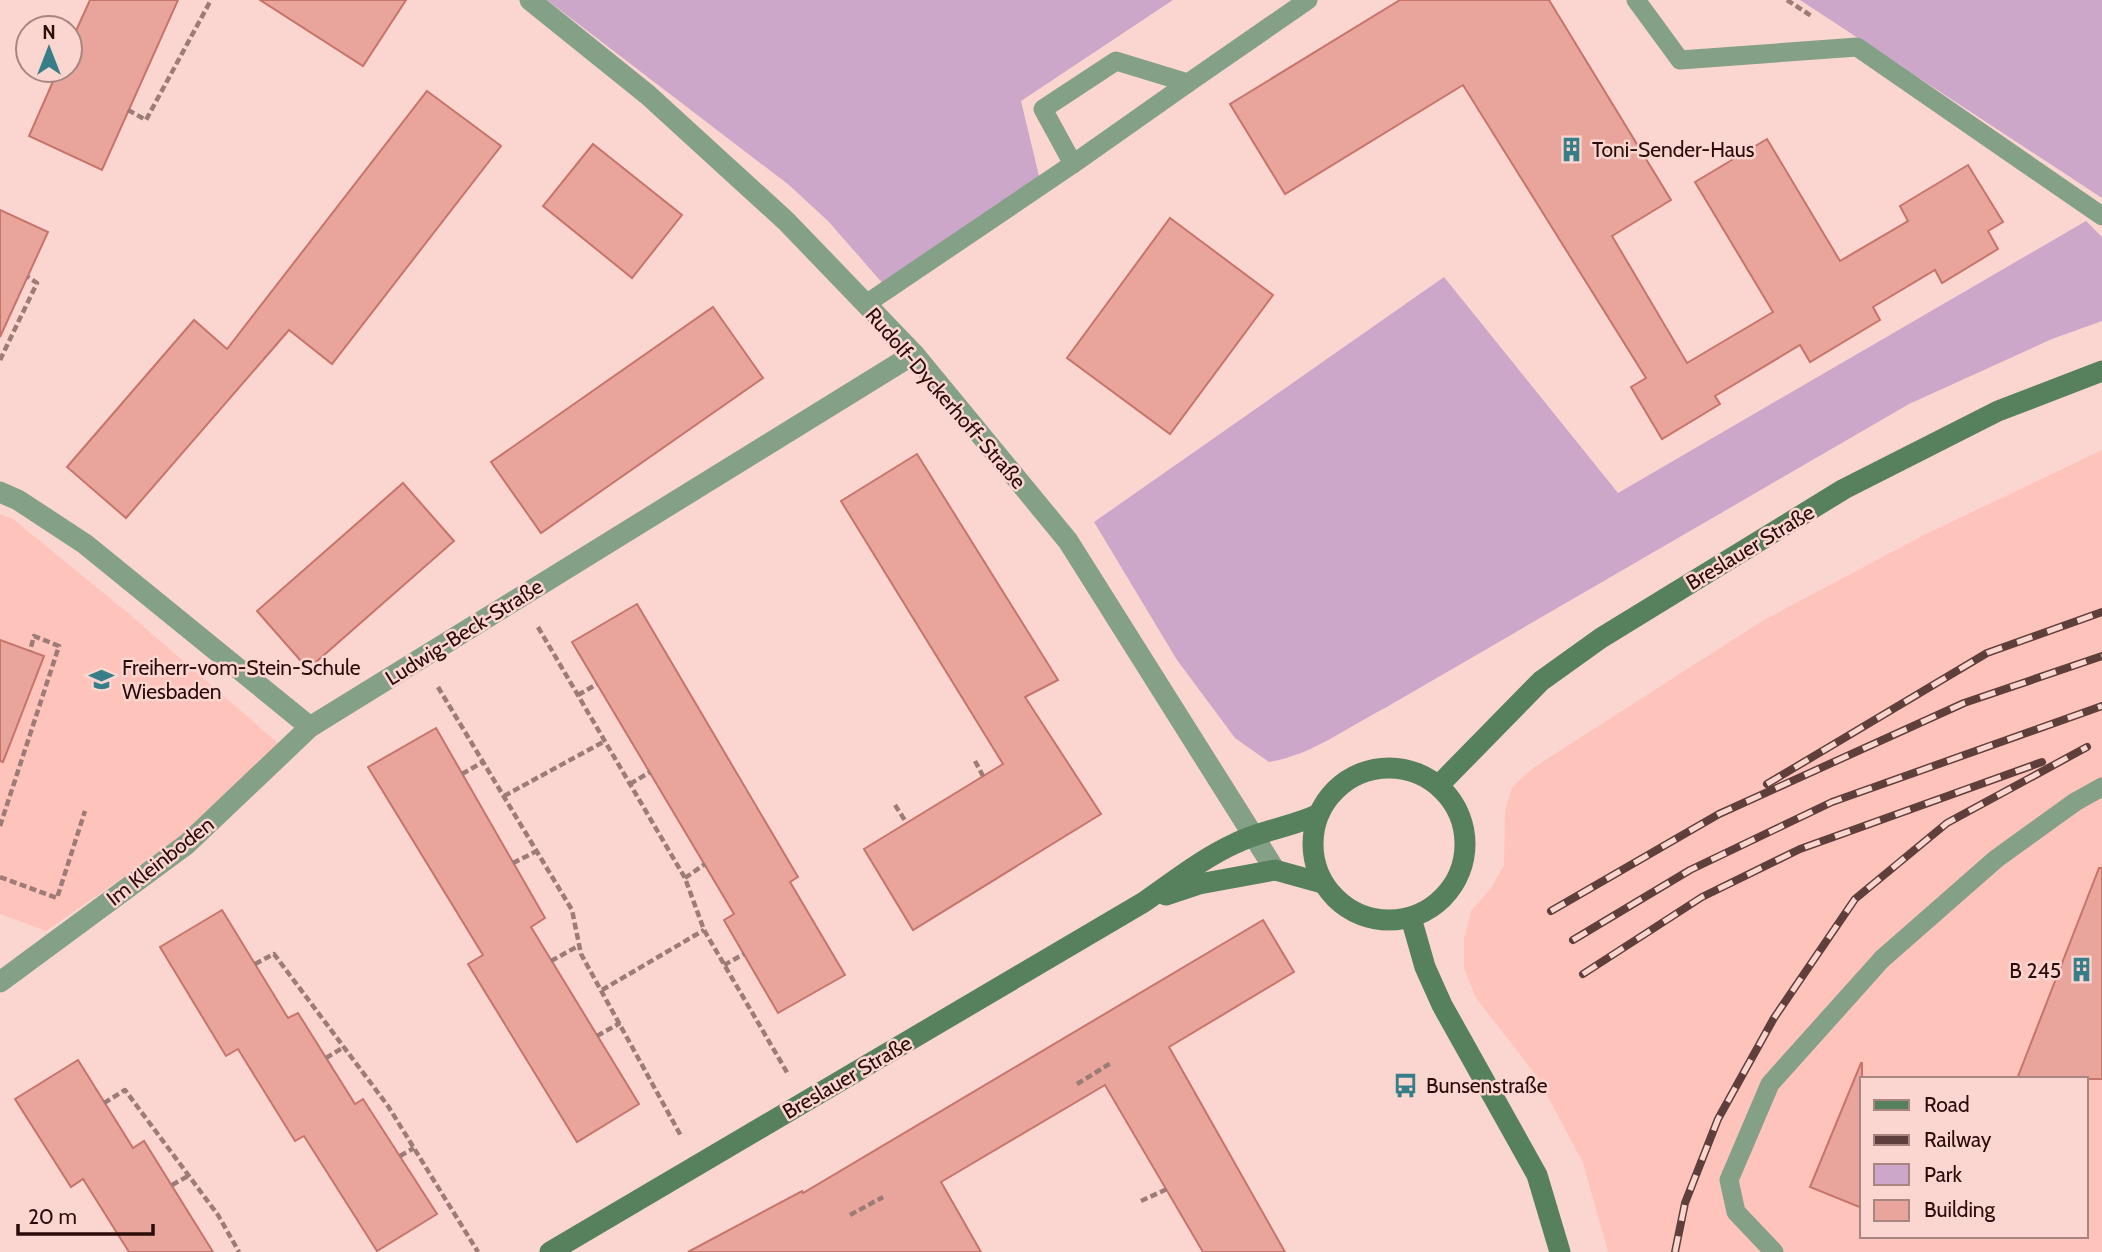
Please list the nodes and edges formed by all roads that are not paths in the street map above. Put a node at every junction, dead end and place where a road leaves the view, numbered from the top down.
1 (530, 0) edge
2 (1308, 0) edge
3 (1636, 0) edge
4 (1188, 83) junction
5 (1073, 164) junction
6 (2102, 216) edge
7 (866, 304) junction
8 (914, 354) junction
9 (2102, 371) edge
10 (0, 492) edge
11 (310, 727) junction
12 (1439, 785) junction
13 (2102, 787) edge
14 (1318, 814) junction
15 (1253, 836) junction
16 (1275, 870) junction
17 (1322, 883) junction
18 (1144, 902) junction
19 (1410, 918) junction
20 (0, 982) edge
21 (550, 1252) edge
22 (1560, 1252) edge
23 (1774, 1252) edge

1 - 7 street, Rudolf-Dyckerhoff-Straße
2 - 4 lane
3 - 6 lane
4 - 5 lane
4 - 5 lane
5 - 7 lane
7 - 8 street, Rudolf-Dyckerhoff-Straße
8 - 11 street, Ludwig-Beck-Straße
8 - 15 street, Rudolf-Dyckerhoff-Straße
9 - 12 street, Breslauer Straße
10 - 11 street
11 - 20 street, Im Kleinboden
12 - 14 street
12 - 19 street
13 - 23 lane
14 - 15 street, Breslauer Straße
14 - 17 street
15 - 16 street, Rudolf-Dyckerhoff-Straße
15 - 18 street, Breslauer Straße
16 - 17 street, Breslauer Straße
16 - 18 street, Breslauer Straße
17 - 19 street
18 - 21 street, Breslauer Straße
19 - 22 street

